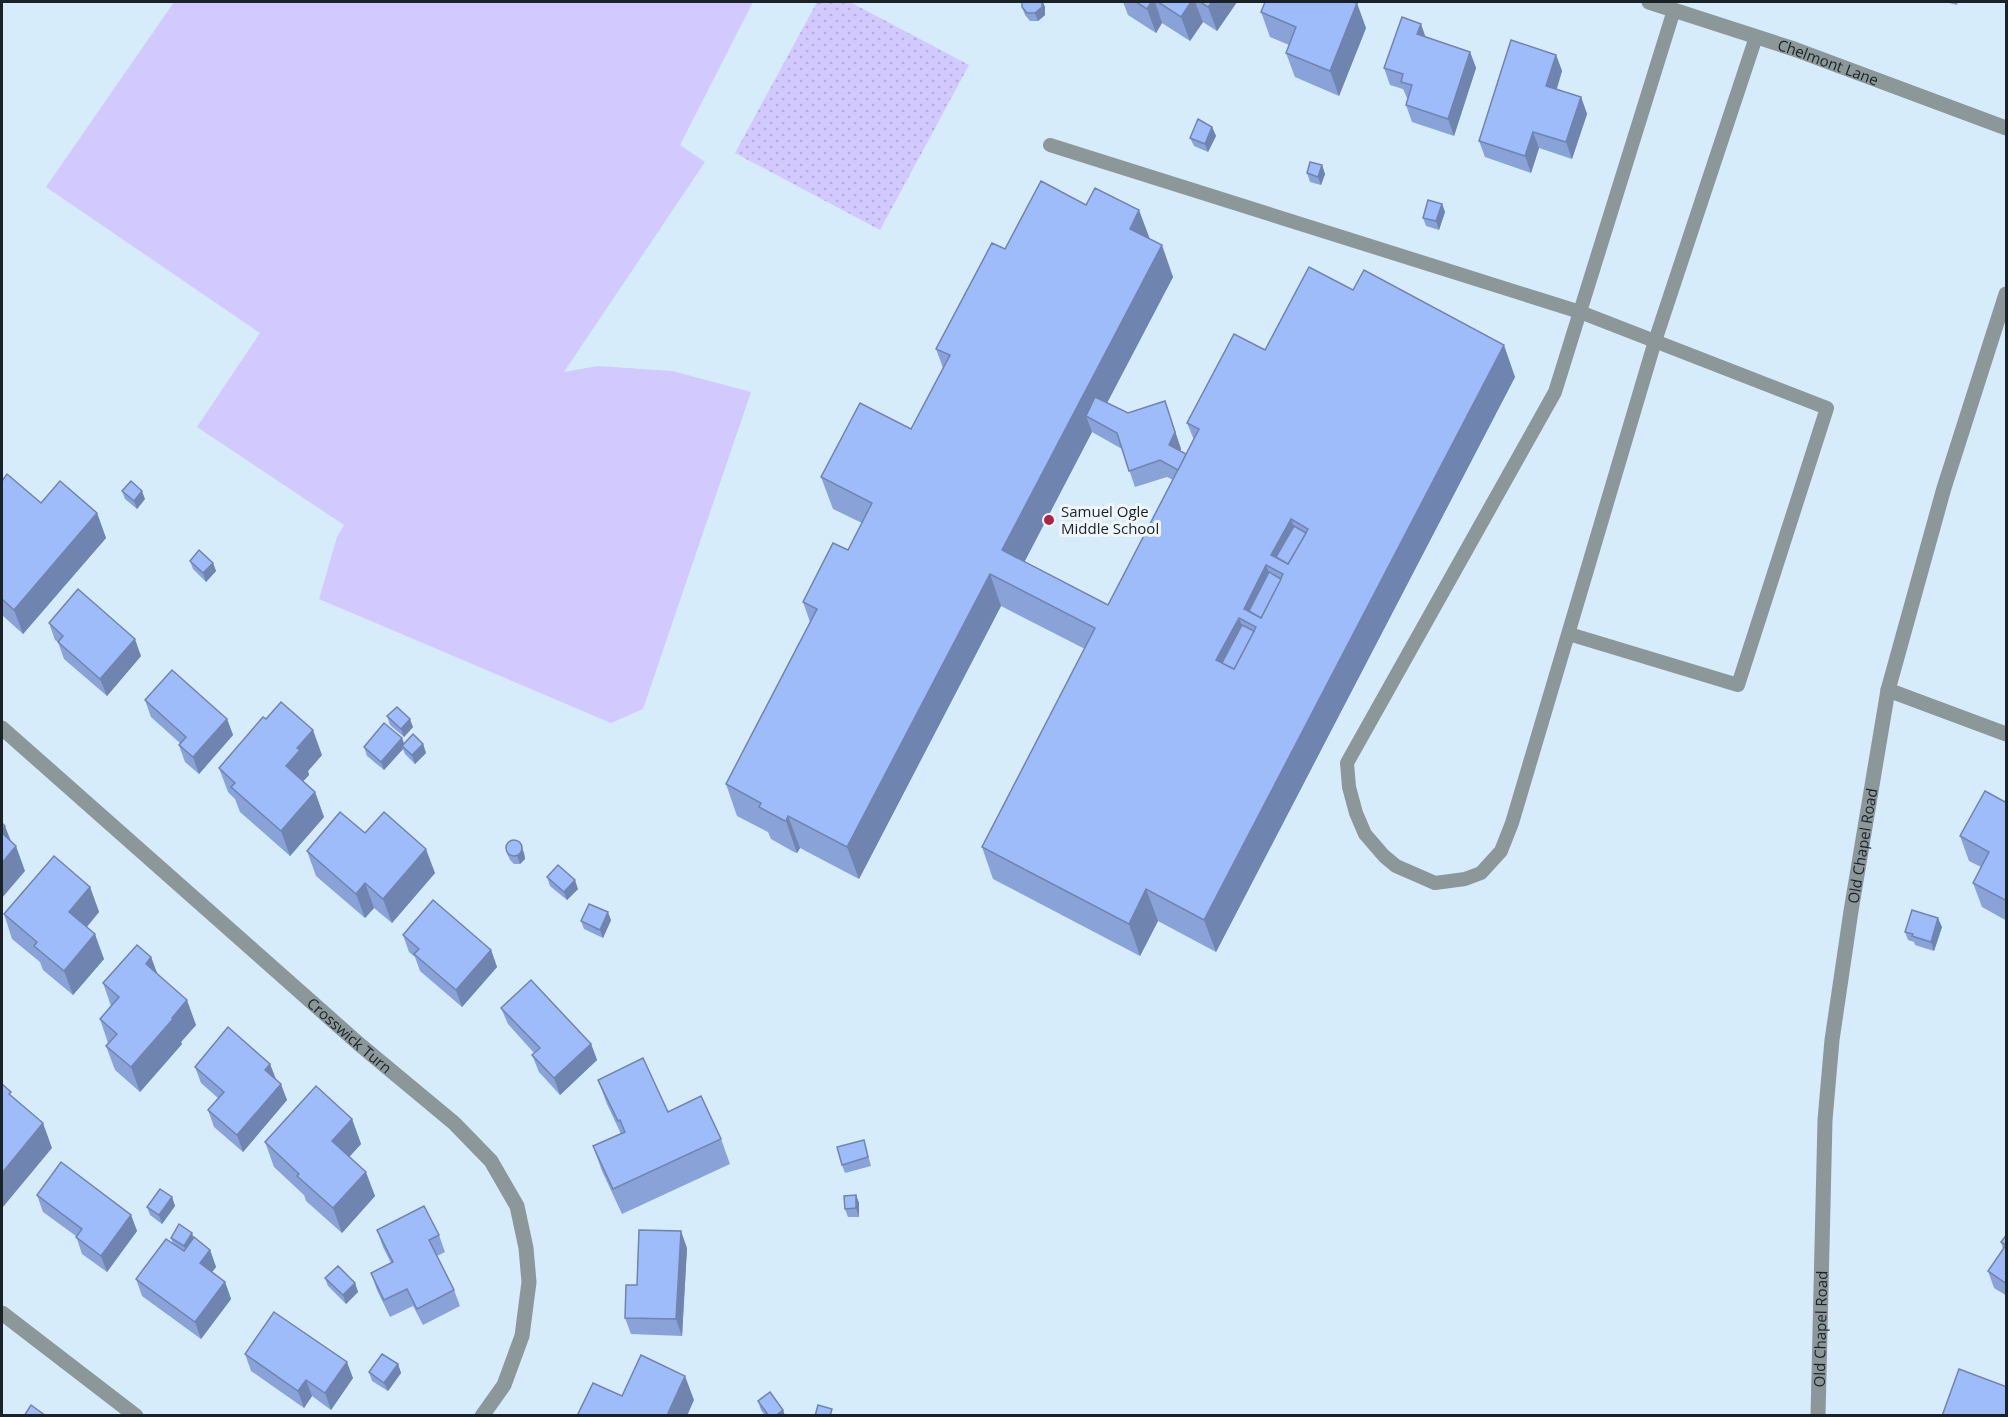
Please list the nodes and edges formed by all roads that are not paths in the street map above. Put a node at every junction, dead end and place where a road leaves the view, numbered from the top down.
1 (1649, 2) edge
2 (1674, 10) junction
3 (1756, 37) junction
4 (2007, 128) edge
5 (1050, 146) dead end
6 (2007, 294) edge
7 (1580, 312) junction
8 (1655, 341) junction
9 (1569, 634) junction
10 (1888, 690) junction
11 (2, 728) edge
12 (2007, 734) edge
13 (2, 1313) edge
14 (136, 1416) edge
15 (482, 1416) edge
16 (1818, 1416) edge

1 - 2 street, Chelmont Lane
2 - 3 street, Chelmont Lane
2 - 7 lane
3 - 4 street, Chelmont Lane
3 - 8 lane
5 - 7 lane
6 - 10 street, Old Chapel Road
7 - 8 lane
7 - 9 lane
8 - 9 lane
8 - 9 lane
10 - 12 street
10 - 16 street, Old Chapel Road
11 - 15 street, Crosswick Turn
13 - 14 street

